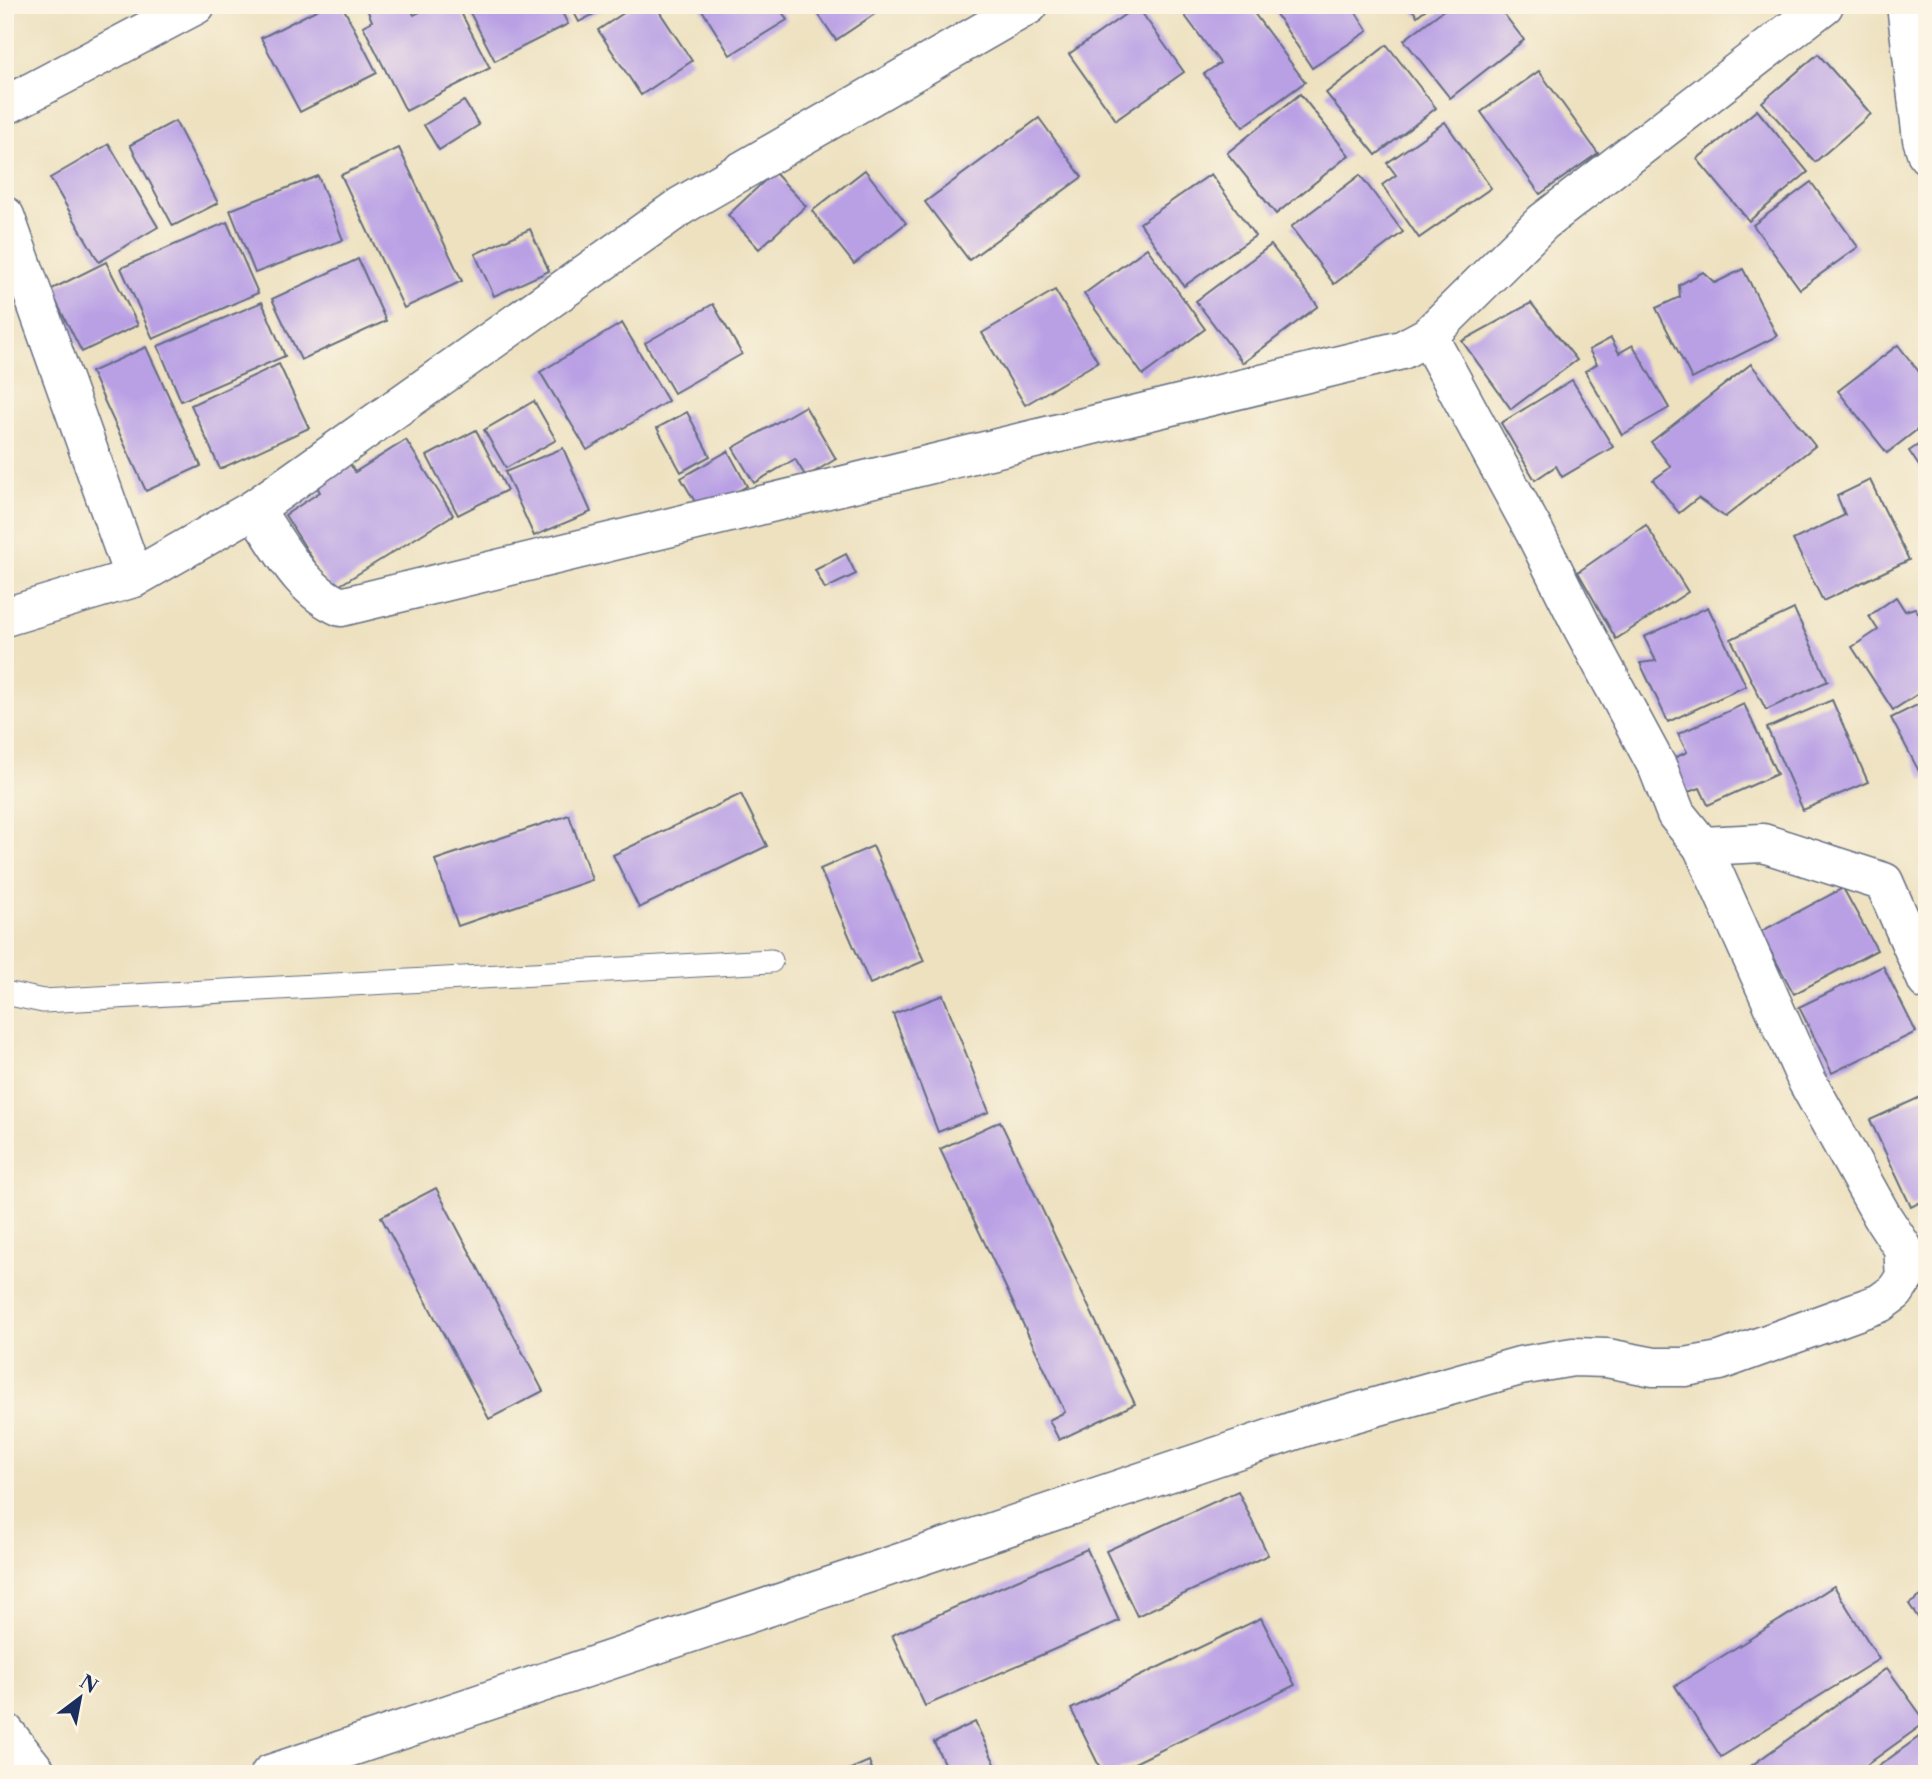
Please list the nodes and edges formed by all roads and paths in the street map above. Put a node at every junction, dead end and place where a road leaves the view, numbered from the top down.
1 (196, 5) edge
2 (1029, 5) edge
3 (1824, 5) edge
4 (1906, 5) edge
5 (5, 106) edge
6 (1927, 155) edge
7 (5, 216) edge
8 (1428, 336) junction
9 (254, 509) junction
10 (134, 578) junction
11 (5, 617) edge
12 (1702, 846) junction
13 (771, 961) dead end
14 (1927, 981) edge
15 (5, 993) edge
16 (5, 1732) edge
17 (38, 1774) edge
18 (270, 1774) edge

1 - 5 street
2 - 9 street
3 - 8 street
4 - 6 street
7 - 10 street
8 - 9 street
8 - 12 street
9 - 10 street
10 - 11 street
12 - 14 street
12 - 18 street
13 - 15 lane
16 - 17 street

